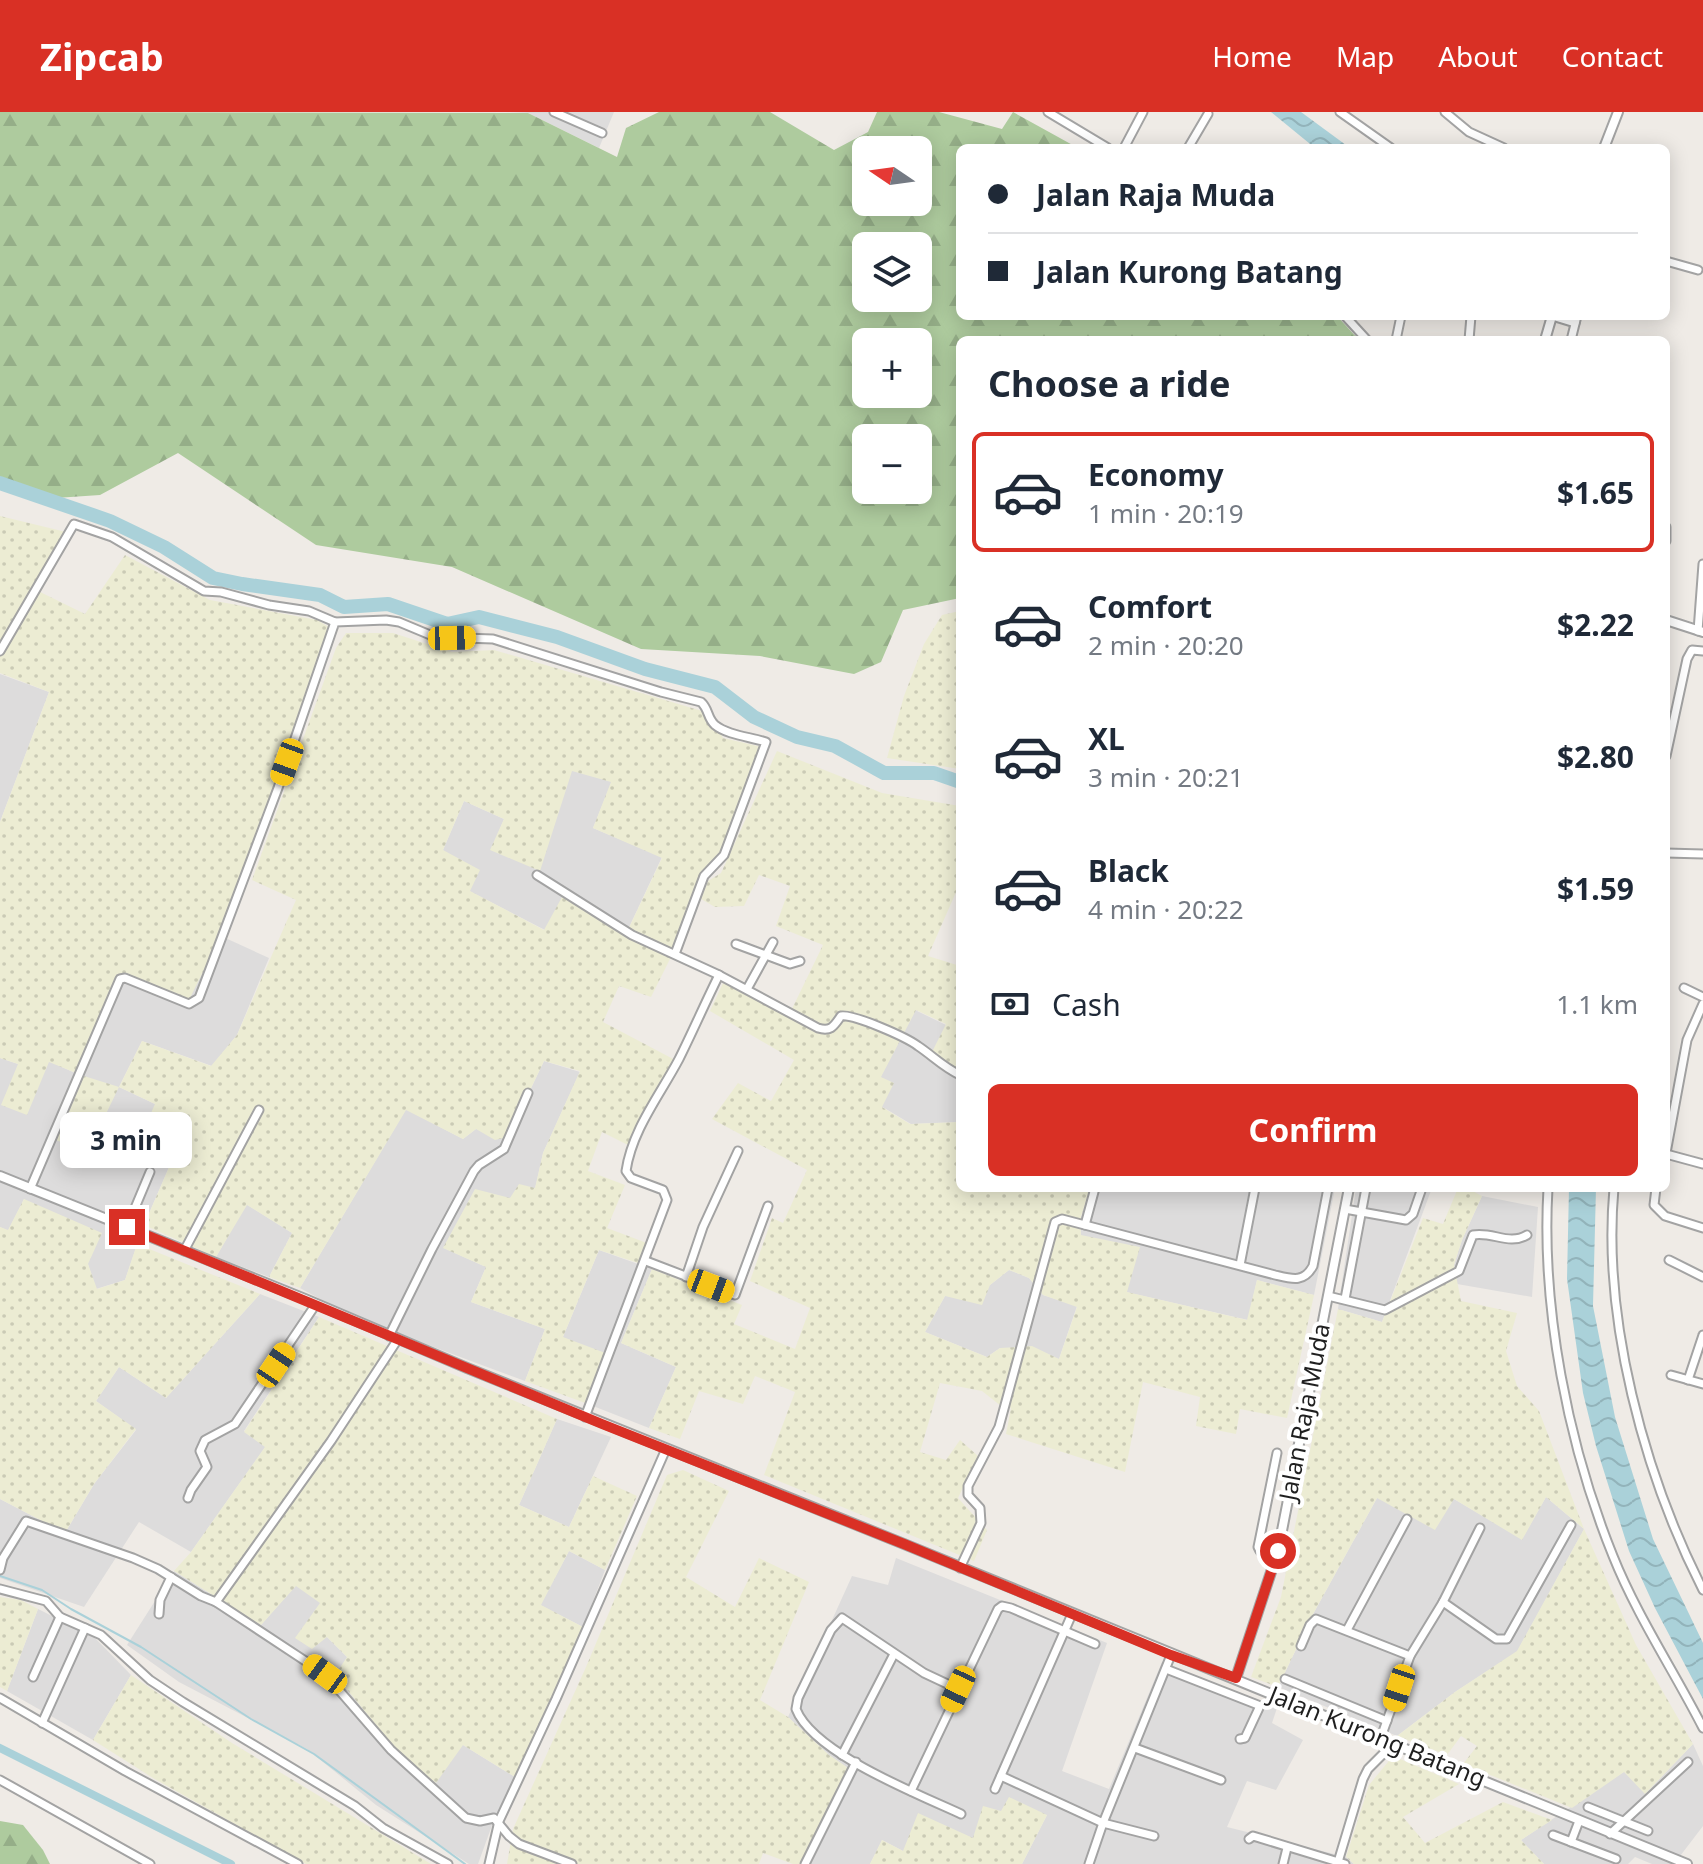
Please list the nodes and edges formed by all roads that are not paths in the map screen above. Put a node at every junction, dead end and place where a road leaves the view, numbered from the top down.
1 (554, 112) edge
2 (575, 112) edge
3 (1048, 112) edge
4 (1075, 112) edge
5 (1143, 112) edge
6 (1340, 112) edge
7 (1445, 112) edge
8 (1618, 112) edge
9 (1208, 114) dead end
10 (571, 121) junction
11 (1068, 123) junction
12 (602, 133) dead end
13 (1102, 144) edge
14 (1126, 144) edge
15 (1190, 144) edge
16 (1385, 144) edge
17 (1495, 144) edge
18 (1606, 144) edge
19 (1670, 262) edge
20 (1698, 270) dead end
21 (1349, 320) edge
22 (1363, 336) edge
23 (1703, 564) edge
24 (1702, 611) edge
25 (1670, 621) edge
26 (335, 622) junction
27 (1701, 631) edge
28 (0, 651) edge
29 (1703, 651) edge
30 (1670, 738) edge
31 (1670, 853) edge
32 (1703, 854) edge
33 (537, 875) dead end
34 (773, 942) dead end
35 (736, 944) dead end
36 (675, 954) junction
37 (764, 956) junction
38 (800, 961) dead end
39 (719, 975) junction
40 (1684, 988) dead end
41 (747, 989) junction
42 (1703, 997) edge
43 (1703, 1006) edge
44 (956, 1073) edge
45 (528, 1093) dead end
46 (259, 1110) dead end
47 (1670, 1131) edge
48 (738, 1151) dead end
49 (1670, 1154) edge
50 (1703, 1164) edge
51 (150, 1172) dead end
52 (0, 1176) edge
53 (30, 1189) junction
54 (1094, 1192) edge
55 (1254, 1192) edge
56 (1327, 1192) edge
57 (1348, 1192) edge
58 (1365, 1192) edge
59 (1420, 1192) edge
60 (1548, 1192) edge
61 (1614, 1192) edge
62 (1656, 1192) edge
63 (768, 1206) dead end
64 (1345, 1209) junction
65 (1362, 1212) junction
66 (1085, 1225) junction
67 (127, 1227) junction
68 (1703, 1228) edge
69 (1527, 1235) dead end
70 (184, 1251) junction
71 (1669, 1260) dead end
72 (646, 1261) junction
73 (1240, 1265) junction
74 (686, 1277) junction
75 (1703, 1277) edge
76 (1328, 1296) junction
77 (1345, 1299) junction
78 (316, 1304) junction
79 (1703, 1335) edge
80 (394, 1338) junction
81 (1671, 1375) dead end
82 (1688, 1380) junction
83 (1703, 1384) edge
84 (585, 1417) junction
85 (666, 1449) junction
86 (1277, 1453) dead end
87 (188, 1498) dead end
88 (1407, 1519) dead end
89 (1571, 1525) dead end
90 (1480, 1528) dead end
91 (1277, 1555) junction
92 (960, 1568) junction
93 (0, 1569) edge
94 (171, 1577) junction
95 (0, 1589) edge
96 (1703, 1590) edge
97 (216, 1602) junction
98 (1443, 1602) junction
99 (159, 1614) dead end
100 (1072, 1614) junction
101 (60, 1617) junction
102 (85, 1628) junction
103 (1347, 1630) junction
104 (1066, 1631) junction
105 (1095, 1644) dead end
106 (1301, 1646) dead end
107 (894, 1654) junction
108 (1171, 1655) junction
109 (1410, 1656) junction
110 (1166, 1669) junction
111 (33, 1677) dead end
112 (1236, 1678) junction
113 (1285, 1679) dead end
114 (958, 1689) junction
115 (0, 1698) edge
116 (1387, 1721) junction
117 (42, 1723) junction
118 (1703, 1728) edge
119 (1240, 1739) dead end
120 (1380, 1740) junction
121 (1392, 1745) junction
122 (1135, 1748) junction
123 (842, 1755) junction
124 (856, 1762) junction
125 (1688, 1762) dead end
126 (1001, 1776) junction
127 (0, 1780) edge
128 (1221, 1780) dead end
129 (995, 1789) dead end
130 (911, 1791) junction
131 (1588, 1807) dead end
132 (961, 1814) dead end
133 (499, 1821) junction
134 (1579, 1821) junction
135 (1624, 1822) junction
136 (1103, 1823) junction
137 (1648, 1831) dead end
138 (1610, 1834) junction
139 (1553, 1835) dead end
140 (1154, 1836) dead end
141 (1249, 1839) dead end
142 (1571, 1842) junction
143 (1287, 1848) junction
144 (1616, 1859) dead end
145 (1342, 1863) edge
146 (150, 1864) edge
147 (298, 1864) edge
148 (448, 1864) edge
149 (489, 1864) edge
150 (572, 1864) edge
151 (805, 1864) edge
152 (1089, 1864) edge
153 (1283, 1864) edge
154 (1687, 1864) edge

1 - 10 street
2 - 10 street
3 - 11 street
4 - 11 street
5 - 14 street
6 - 16 street
7 - 17 street
8 - 18 street
9 - 15 street
10 - 12 street
11 - 13 street
19 - 20 street
21 - 22 street
23 - 24 street
24 - 27 street
25 - 27 street
26 - 28 street
26 - 36 street
26 - 53 street
29 - 30 street
31 - 32 street
33 - 36 street
34 - 37 street
35 - 37 street
36 - 39 street
37 - 38 street
37 - 41 street
39 - 41 street
39 - 72 street
40 - 42 street
41 - 44 street
43 - 47 street
45 - 80 street
46 - 70 street
48 - 74 street
49 - 50 street
51 - 67 street
52 - 53 street, Jalan Kurong Batang
53 - 67 street, Jalan Kurong Batang
54 - 66 street
55 - 73 street
56 - 73 street
57 - 64 street, Jalan Raja Muda
58 - 65 street
59 - 65 street
60 - 118 street
61 - 96 street
62 - 68 street
63 - 74 street
64 - 65 street
64 - 76 street, Jalan Raja Muda
65 - 77 street
66 - 73 street
66 - 92 street
67 - 70 street, Jalan Kurong Batang
69 - 77 street
70 - 78 street, Jalan Kurong Batang
71 - 75 street
72 - 74 street
72 - 84 street
76 - 77 street
76 - 91 street, Jalan Raja Muda
78 - 80 street, Jalan Kurong Batang
78 - 87 street
79 - 82 street
80 - 84 street, Jalan Kurong Batang
80 - 97 street
81 - 82 street
82 - 83 street
84 - 85 street, Jalan Kurong Batang
85 - 92 street, Jalan Kurong Batang
85 - 133 street
86 - 91 street
88 - 103 street
89 - 98 street
90 - 98 street
91 - 112 street, Jalan Raja Muda
92 - 100 street, Jalan Kurong Batang
93 - 94 street
94 - 97 street
94 - 99 street
95 - 101 street
97 - 133 street
98 - 109 street
100 - 104 street
100 - 108 street, Jalan Kurong Batang
101 - 102 street
101 - 111 street
102 - 117 street
102 - 148 street
103 - 106 street
103 - 109 street
104 - 105 street
104 - 114 street
104 - 126 street
107 - 114 street
107 - 123 street
107 - 123 street
108 - 110 street
108 - 112 street, Jalan Kurong Batang
109 - 116 street
110 - 119 street
110 - 122 street
112 - 120 street, Jalan Kurong Batang
113 - 116 street
114 - 130 street
115 - 117 street
116 - 120 street
117 - 147 street
120 - 121 street, Jalan Kurong Batang
121 - 134 street, Jalan Kurong Batang
121 - 145 street
122 - 128 street
122 - 136 street
123 - 124 street
124 - 130 street
124 - 151 street
125 - 135 street
126 - 129 street
126 - 136 street
127 - 146 street
130 - 132 street
131 - 135 street
133 - 149 street
133 - 150 street
134 - 138 street, Jalan Kurong Batang
134 - 142 street
135 - 137 street
135 - 138 street
136 - 140 street
136 - 152 street
138 - 154 street, Jalan Kurong Batang
139 - 142 street
141 - 143 street
142 - 144 street
143 - 145 street
143 - 153 street

